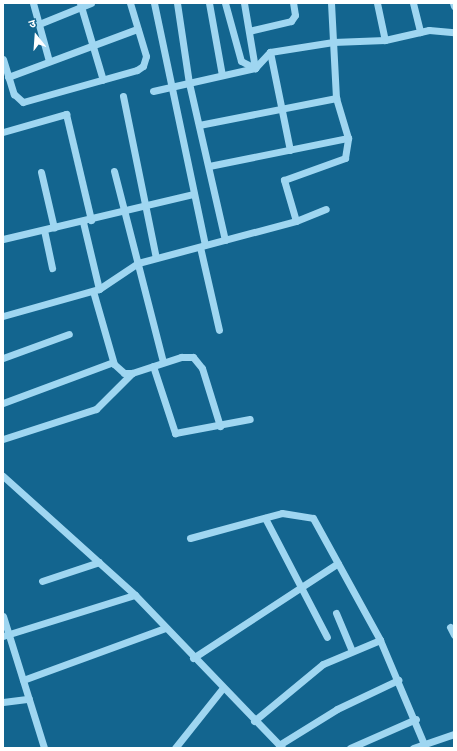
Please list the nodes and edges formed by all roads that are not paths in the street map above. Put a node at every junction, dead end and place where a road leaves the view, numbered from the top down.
1 (32, 3) edge
2 (91, 3) edge
3 (130, 3) edge
4 (154, 3) edge
5 (176, 3) edge
6 (209, 3) edge
7 (225, 3) edge
8 (244, 3) edge
9 (293, 3) edge
10 (331, 3) edge
11 (377, 3) edge
12 (413, 3) edge
13 (80, 5) edge
14 (38, 24) junction
15 (138, 29) junction
16 (249, 31) junction
17 (420, 32) junction
18 (454, 32) edge
19 (385, 40) junction
20 (333, 42) junction
21 (92, 46) junction
22 (270, 52) junction
23 (3, 59) edge
24 (49, 62) junction
25 (256, 68) junction
26 (222, 75) junction
27 (8, 77) junction
28 (103, 80) junction
29 (189, 83) junction
30 (169, 87) junction
31 (153, 90) dead end
32 (123, 96) dead end
33 (336, 98) junction
34 (281, 109) junction
35 (199, 124) junction
36 (3, 132) edge
37 (348, 138) junction
38 (290, 150) junction
39 (209, 166) junction
40 (114, 170) dead end
41 (41, 172) dead end
42 (194, 194) junction
43 (145, 206) junction
44 (326, 208) dead end
45 (124, 213) junction
46 (91, 220) junction
47 (296, 221) junction
48 (83, 222) junction
49 (54, 228) junction
50 (44, 230) junction
51 (3, 239) edge
52 (225, 240) junction
53 (203, 246) junction
54 (156, 258) junction
55 (138, 263) junction
56 (52, 268) dead end
57 (96, 290) junction
58 (3, 316) edge
59 (219, 330) dead end
60 (69, 334) dead end
61 (3, 358) edge
62 (113, 362) junction
63 (163, 362) junction
64 (153, 366) junction
65 (132, 373) junction
66 (3, 403) edge
67 (250, 419) dead end
68 (220, 426) junction
69 (3, 439) edge
70 (3, 476) edge
71 (265, 518) junction
72 (190, 538) dead end
73 (99, 562) junction
74 (338, 563) junction
75 (42, 581) dead end
76 (301, 587) junction
77 (135, 595) junction
78 (336, 613) dead end
79 (3, 619) edge
80 (450, 627) dead end
81 (166, 628) junction
82 (6, 635) edge
83 (454, 635) edge
84 (327, 637) dead end
85 (380, 640) junction
86 (352, 651) junction
87 (193, 658) junction
88 (23, 680) junction
89 (398, 680) junction
90 (222, 689) junction
91 (29, 699) junction
92 (3, 702) edge
93 (416, 719) junction
94 (254, 721) junction
95 (454, 734) edge
96 (424, 744) junction
97 (281, 746) edge
98 (44, 748) edge
99 (175, 748) edge
100 (350, 748) edge
101 (413, 748) edge

1 - 14 street
2 - 13 street
3 - 15 street
4 - 30 street
5 - 29 street
6 - 26 street
7 - 25 street
8 - 16 street
9 - 16 street
10 - 20 street
11 - 19 street
12 - 17 street
13 - 14 street
13 - 21 street
14 - 24 street
15 - 21 street
15 - 28 street
16 - 25 street
17 - 18 street
17 - 19 street
19 - 20 street
20 - 22 street
20 - 33 street
21 - 24 street
21 - 28 street
22 - 25 street
22 - 34 street
23 - 27 street
24 - 27 street
25 - 26 street
26 - 29 street
27 - 28 street
29 - 30 street
29 - 35 street
30 - 31 street
30 - 42 street
32 - 43 street
33 - 34 street
33 - 37 street
34 - 35 street
34 - 38 street
35 - 39 street
36 - 46 street
37 - 38 street
37 - 47 street
38 - 39 street
39 - 52 street
40 - 45 street
41 - 49 street
42 - 43 street
42 - 53 street
43 - 45 street
43 - 54 street
44 - 47 street
45 - 46 street
45 - 55 street
46 - 48 street
47 - 52 street
48 - 49 street
48 - 57 street
49 - 50 street
50 - 51 street
50 - 56 street
52 - 53 street
53 - 54 street
53 - 59 street
54 - 55 street
55 - 57 street
55 - 63 street
57 - 58 street
57 - 62 street
60 - 61 street
62 - 65 street
62 - 66 street
63 - 64 street
63 - 68 street
64 - 65 street
64 - 68 street
65 - 69 street
67 - 68 street
70 - 73 street
71 - 72 street
71 - 74 street
71 - 76 street
73 - 75 street
73 - 77 street
74 - 76 street
74 - 85 street
76 - 84 street
76 - 87 street
77 - 81 street
77 - 82 street
78 - 86 street
79 - 82 street
80 - 83 street
81 - 87 street
81 - 88 street
82 - 88 street
85 - 86 street
85 - 89 street
86 - 94 street
87 - 90 street
88 - 91 street
89 - 93 street
89 - 97 street
90 - 94 street
90 - 99 street
91 - 92 street
91 - 98 street
93 - 96 street
93 - 100 street
94 - 97 street
95 - 96 street
96 - 101 street

